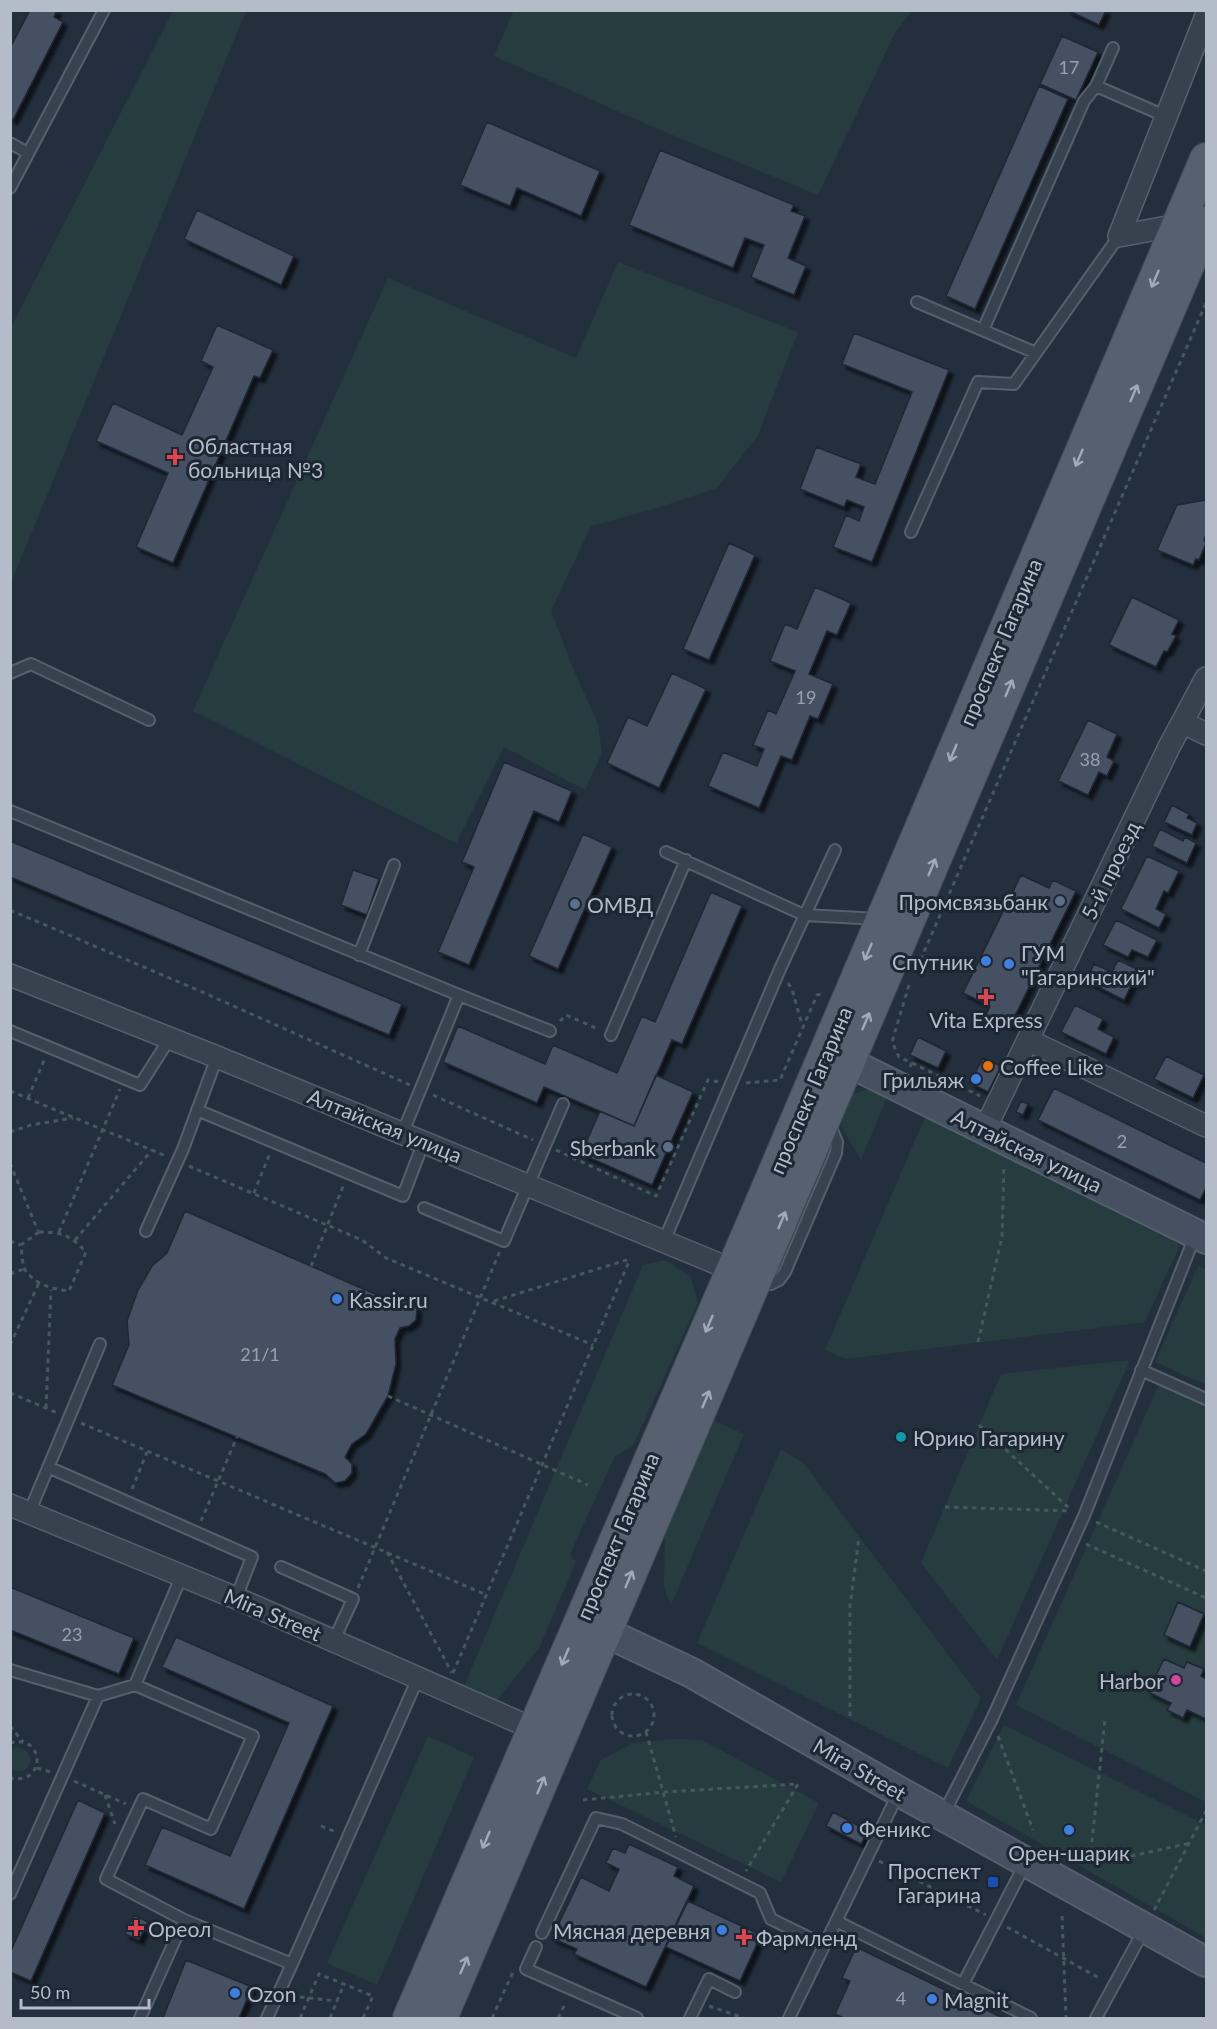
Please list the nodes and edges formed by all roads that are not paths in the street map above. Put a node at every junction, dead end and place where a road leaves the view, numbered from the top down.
1 (104, 10) edge
2 (1206, 15) edge
3 (1113, 48) dead end
4 (1096, 86) junction
5 (1165, 116) junction
6 (10, 143) edge
7 (28, 153) junction
8 (1206, 159) edge
9 (10, 188) edge
10 (1192, 224) edge
11 (1119, 236) junction
12 (917, 302) dead end
13 (983, 330) junction
14 (1036, 353) junction
15 (910, 532) dead end
16 (10, 673) edge
17 (1206, 678) edge
18 (149, 720) dead end
19 (1184, 723) junction
20 (1206, 734) edge
21 (10, 811) edge
22 (835, 850) dead end
23 (666, 852) dead end
24 (686, 860) junction
25 (394, 865) dead end
26 (804, 915) junction
27 (882, 919) junction
28 (359, 955) junction
29 (10, 975) edge
30 (459, 995) junction
31 (10, 1031) edge
32 (550, 1031) road end
33 (611, 1035) road end
34 (170, 1038) junction
35 (1028, 1040) junction
36 (217, 1057) junction
37 (837, 1058) junction
38 (563, 1104) dead end
39 (197, 1110) junction
40 (1206, 1126) edge
41 (403, 1132) junction
42 (995, 1134) junction
43 (424, 1141) junction
44 (528, 1184) junction
45 (424, 1208) dead end
46 (146, 1232) dead end
47 (1201, 1237) edge
48 (664, 1241) junction
49 (745, 1275) junction
50 (100, 1344) dead end
51 (1141, 1370) junction
52 (1206, 1399) edge
53 (48, 1467) junction
54 (20, 1509) edge
55 (281, 1567) dead end
56 (182, 1575) junction
57 (236, 1598) junction
58 (593, 1627) junction
59 (334, 1640) junction
60 (10, 1670) edge
61 (418, 1678) junction
62 (135, 1685) junction
63 (98, 1696) junction
64 (534, 1729) junction
65 (900, 1792) junction
66 (943, 1815) junction
67 (1026, 1861) junction
68 (10, 1894) edge
69 (184, 1920) junction
70 (836, 1921) junction
71 (1145, 1928) junction
72 (542, 1933) dead end
73 (824, 1945) junction
74 (536, 1947) dead end
75 (1206, 1962) edge
76 (292, 1964) junction
77 (963, 1984) junction
78 (735, 1992) dead end
79 (140, 2019) edge
80 (267, 2019) edge
81 (409, 2019) edge
82 (441, 2019) edge
83 (637, 2019) edge
84 (690, 2019) edge
85 (789, 2019) edge
86 (1031, 2019) edge
87 (1096, 2019) edge

1 - 7 lane
2 - 5 street
3 - 4 lane
4 - 5 lane
4 - 13 lane
5 - 11 street
6 - 7 lane
7 - 9 lane
8 - 10 main road, проспект Гагарина
10 - 11 street
10 -> 27 main road, проспект Гагарина
37 -> 10 main road, проспект Гагарина
11 - 14 lane
12 - 13 lane
13 - 14 lane
14 - 15 lane
16 - 18 lane
17 - 19 street, 5-й проезд
19 - 20 street
19 - 35 street, 5-й проезд
21 - 28 lane
22 - 26 lane
23 - 24 lane
24 - 26 lane
24 - 33 lane
25 - 28 lane
26 - 27 lane
26 - 48 lane
27 -> 37 main road, проспект Гагарина
28 - 30 lane
29 - 34 street, Алтайская улица
30 - 32 lane
30 - 41 lane
31 - 34 lane
34 - 36 street, Алтайская улица
35 - 40 street
35 - 42 street, 5-й проезд
36 - 39 lane
36 - 41 street, Алтайская улица
37 - 42 main road, Алтайская улица
37 - 49 main road, проспект Гагарина
37 - 49 main road, проспект Гагарина
38 - 44 lane
39 - 43 lane
39 - 46 lane
41 - 43 street, Алтайская улица
42 - 47 main road, Алтайская улица
43 - 44 street, Алтайская улица
44 - 45 lane
44 - 48 street, Алтайская улица
47 - 51 lane
48 - 49 street, Алтайская улица
49 - 58 main road, проспект Гагарина
50 - 53 lane
51 - 52 lane
51 - 66 lane
53 - 54 lane
53 - 57 lane
54 - 56 street, Mira Street
55 - 59 lane
56 - 57 street, Mira Street
56 - 62 lane
57 - 59 street, Mira Street
58 -> 64 main road, проспект Гагарина
58 - 65 main road, Mira Street
82 -> 58 main road, проспект Гагарина
59 - 61 street, Mira Street
60 - 63 lane
61 - 64 street, Mira Street
61 - 76 lane
62 - 63 lane
62 - 69 lane
63 - 68 lane
64 -> 81 main road, проспект Гагарина
65 - 66 main road, Mira Street
65 - 70 lane
66 - 67 main road, Mira Street
67 - 71 main road, Mira Street
67 - 77 lane
69 - 76 lane
69 - 79 lane
70 - 73 lane
70 - 77 lane
71 - 75 main road, Mira Street
71 - 87 lane
72 - 73 lane
73 - 85 lane
74 - 83 lane
76 - 80 lane
77 - 86 lane
78 - 84 lane

